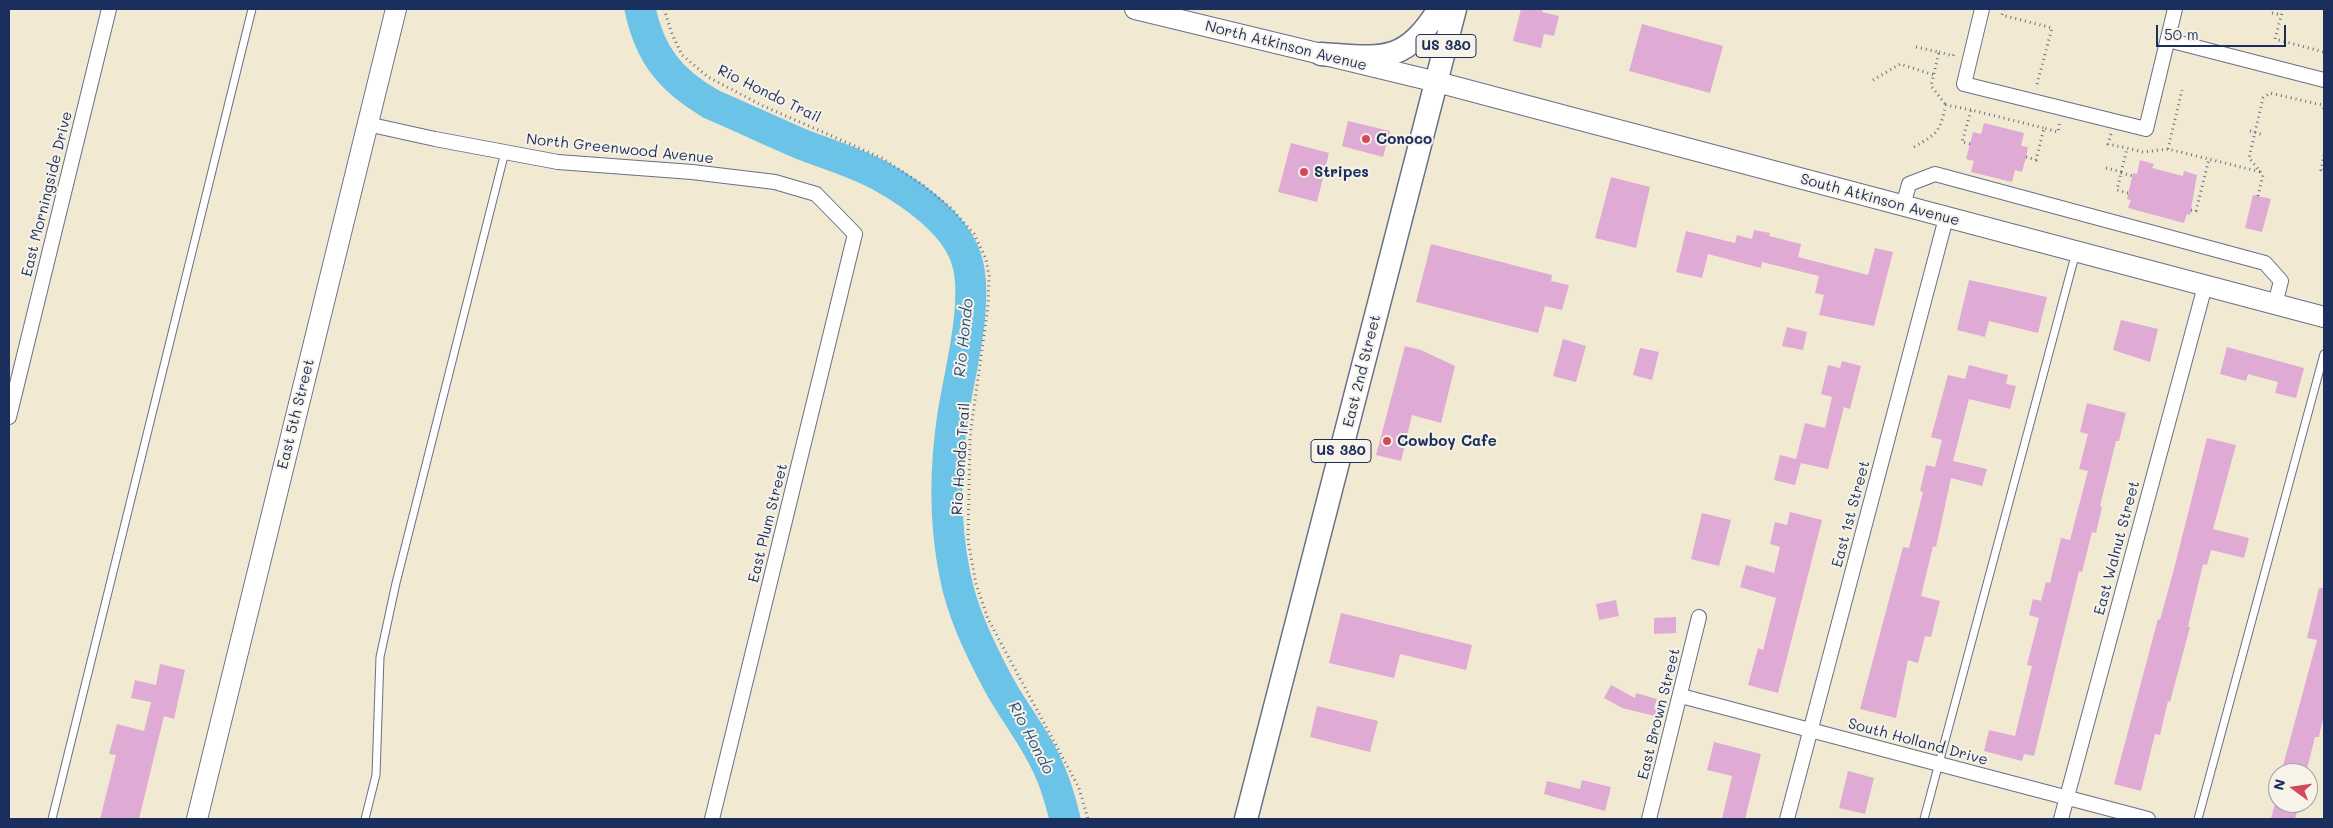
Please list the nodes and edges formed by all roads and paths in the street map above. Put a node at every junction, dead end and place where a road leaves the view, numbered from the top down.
1 (109, 9) edge
2 (252, 9) edge
3 (396, 9) edge
4 (664, 9) edge
5 (1134, 9) edge
6 (1439, 9) edge
7 (1455, 9) edge
8 (1982, 9) edge
9 (2004, 9) edge
10 (2175, 9) edge
11 (2283, 9) edge
12 (2272, 13) dead end
13 (2281, 15) junction
14 (2168, 40) junction
15 (1916, 46) dead end
16 (1956, 47) dead end
17 (1939, 52) junction
18 (2324, 52) edge
19 (1322, 54) junction
20 (1934, 75) junction
21 (1873, 80) dead end
22 (2324, 80) edge
23 (1437, 82) junction
24 (2182, 90) dead end
25 (2033, 101) junction
26 (1946, 104) junction
27 (2324, 109) edge
28 (1971, 110) junction
29 (2061, 117) dead end
30 (367, 124) junction
31 (2044, 128) junction
32 (2112, 129) dead end
33 (2250, 131) dead end
34 (2255, 132) junction
35 (2264, 135) dead end
36 (1970, 144) dead end
37 (1914, 148) dead end
38 (2128, 148) junction
39 (2168, 149) junction
40 (505, 152) junction
41 (2324, 155) edge
42 (2026, 157) dead end
43 (2210, 159) junction
44 (2106, 168) dead end
45 (2121, 172) junction
46 (2261, 172) junction
47 (2324, 174) edge
48 (2132, 176) dead end
49 (2128, 193) dead end
50 (2258, 196) dead end
51 (1903, 206) junction
52 (2191, 210) dead end
53 (1946, 218) junction
54 (855, 234) joint
55 (2076, 252) junction
56 (2205, 286) junction
57 (2275, 304) junction
58 (2324, 317) edge
59 (2324, 354) edge
60 (9, 417) edge
61 (1699, 618) dead end
62 (1680, 696) junction
63 (1811, 730) junction
64 (1938, 764) junction
65 (2066, 798) junction
66 (52, 819) edge
67 (197, 819) edge
68 (365, 819) edge
69 (712, 819) edge
70 (1088, 819) edge
71 (1246, 819) edge
72 (1649, 819) edge
73 (1787, 819) edge
74 (1924, 819) edge
75 (2061, 819) edge
76 (2148, 819) edge
77 (2198, 819) edge

1 - 60 street, East Morningside Drive
2 - 66 lane
3 - 30 main road, East 5th Street
4 - 70 path, Rio Hondo Trail
5 - 19 main road, North Atkinson Avenue
6 - 19 main road
7 - 23 main road, East 2nd Street / US 380
8 - 25 street
9 - 25 path
10 - 14 street
11 - 13 path
12 - 13 path
13 - 18 path
14 - 22 street
14 - 25 street
15 - 17 path
16 - 17 path
17 - 20 path
19 - 23 main road, North Atkinson Avenue
20 - 21 path
20 - 26 path
23 - 51 main road, South Atkinson Avenue
23 - 71 main road, East 2nd Street / US 380
24 - 39 path
26 - 28 path
26 - 37 path
27 - 34 path
28 - 31 path
28 - 36 path
29 - 31 path
30 - 40 street, North Greenwood Avenue
30 - 67 main road, East 5th Street
31 - 42 path
32 - 38 path
33 - 34 path
34 - 35 path
34 - 46 path
38 - 39 path
38 - 45 path
39 - 43 path
40 - 54 street, North Greenwood Avenue
40 - 68 lane
41 - 47 path
43 - 46 path
43 - 52 path
44 - 45 path
45 - 48 path
45 - 49 path
46 - 50 path
51 - 53 main road, South Atkinson Avenue
51 - 57 street
53 - 55 main road, South Atkinson Avenue
53 - 63 street, East 1st Street
54 - 69 street, East Plum Street
55 - 56 main road, South Atkinson Avenue
55 - 64 lane
56 - 57 main road, South Atkinson Avenue
56 - 65 street, East Walnut Street
57 - 58 main road, South Atkinson Avenue
59 - 77 lane
61 - 62 street, East Brown Street
62 - 63 street, South Holland Drive
62 - 72 street, East Brown Street
63 - 64 street, South Holland Drive
63 - 73 street, East 1st Street
64 - 65 street, South Holland Drive
64 - 74 lane
65 - 75 street, East Walnut Street
65 - 76 street, South Holland Drive

